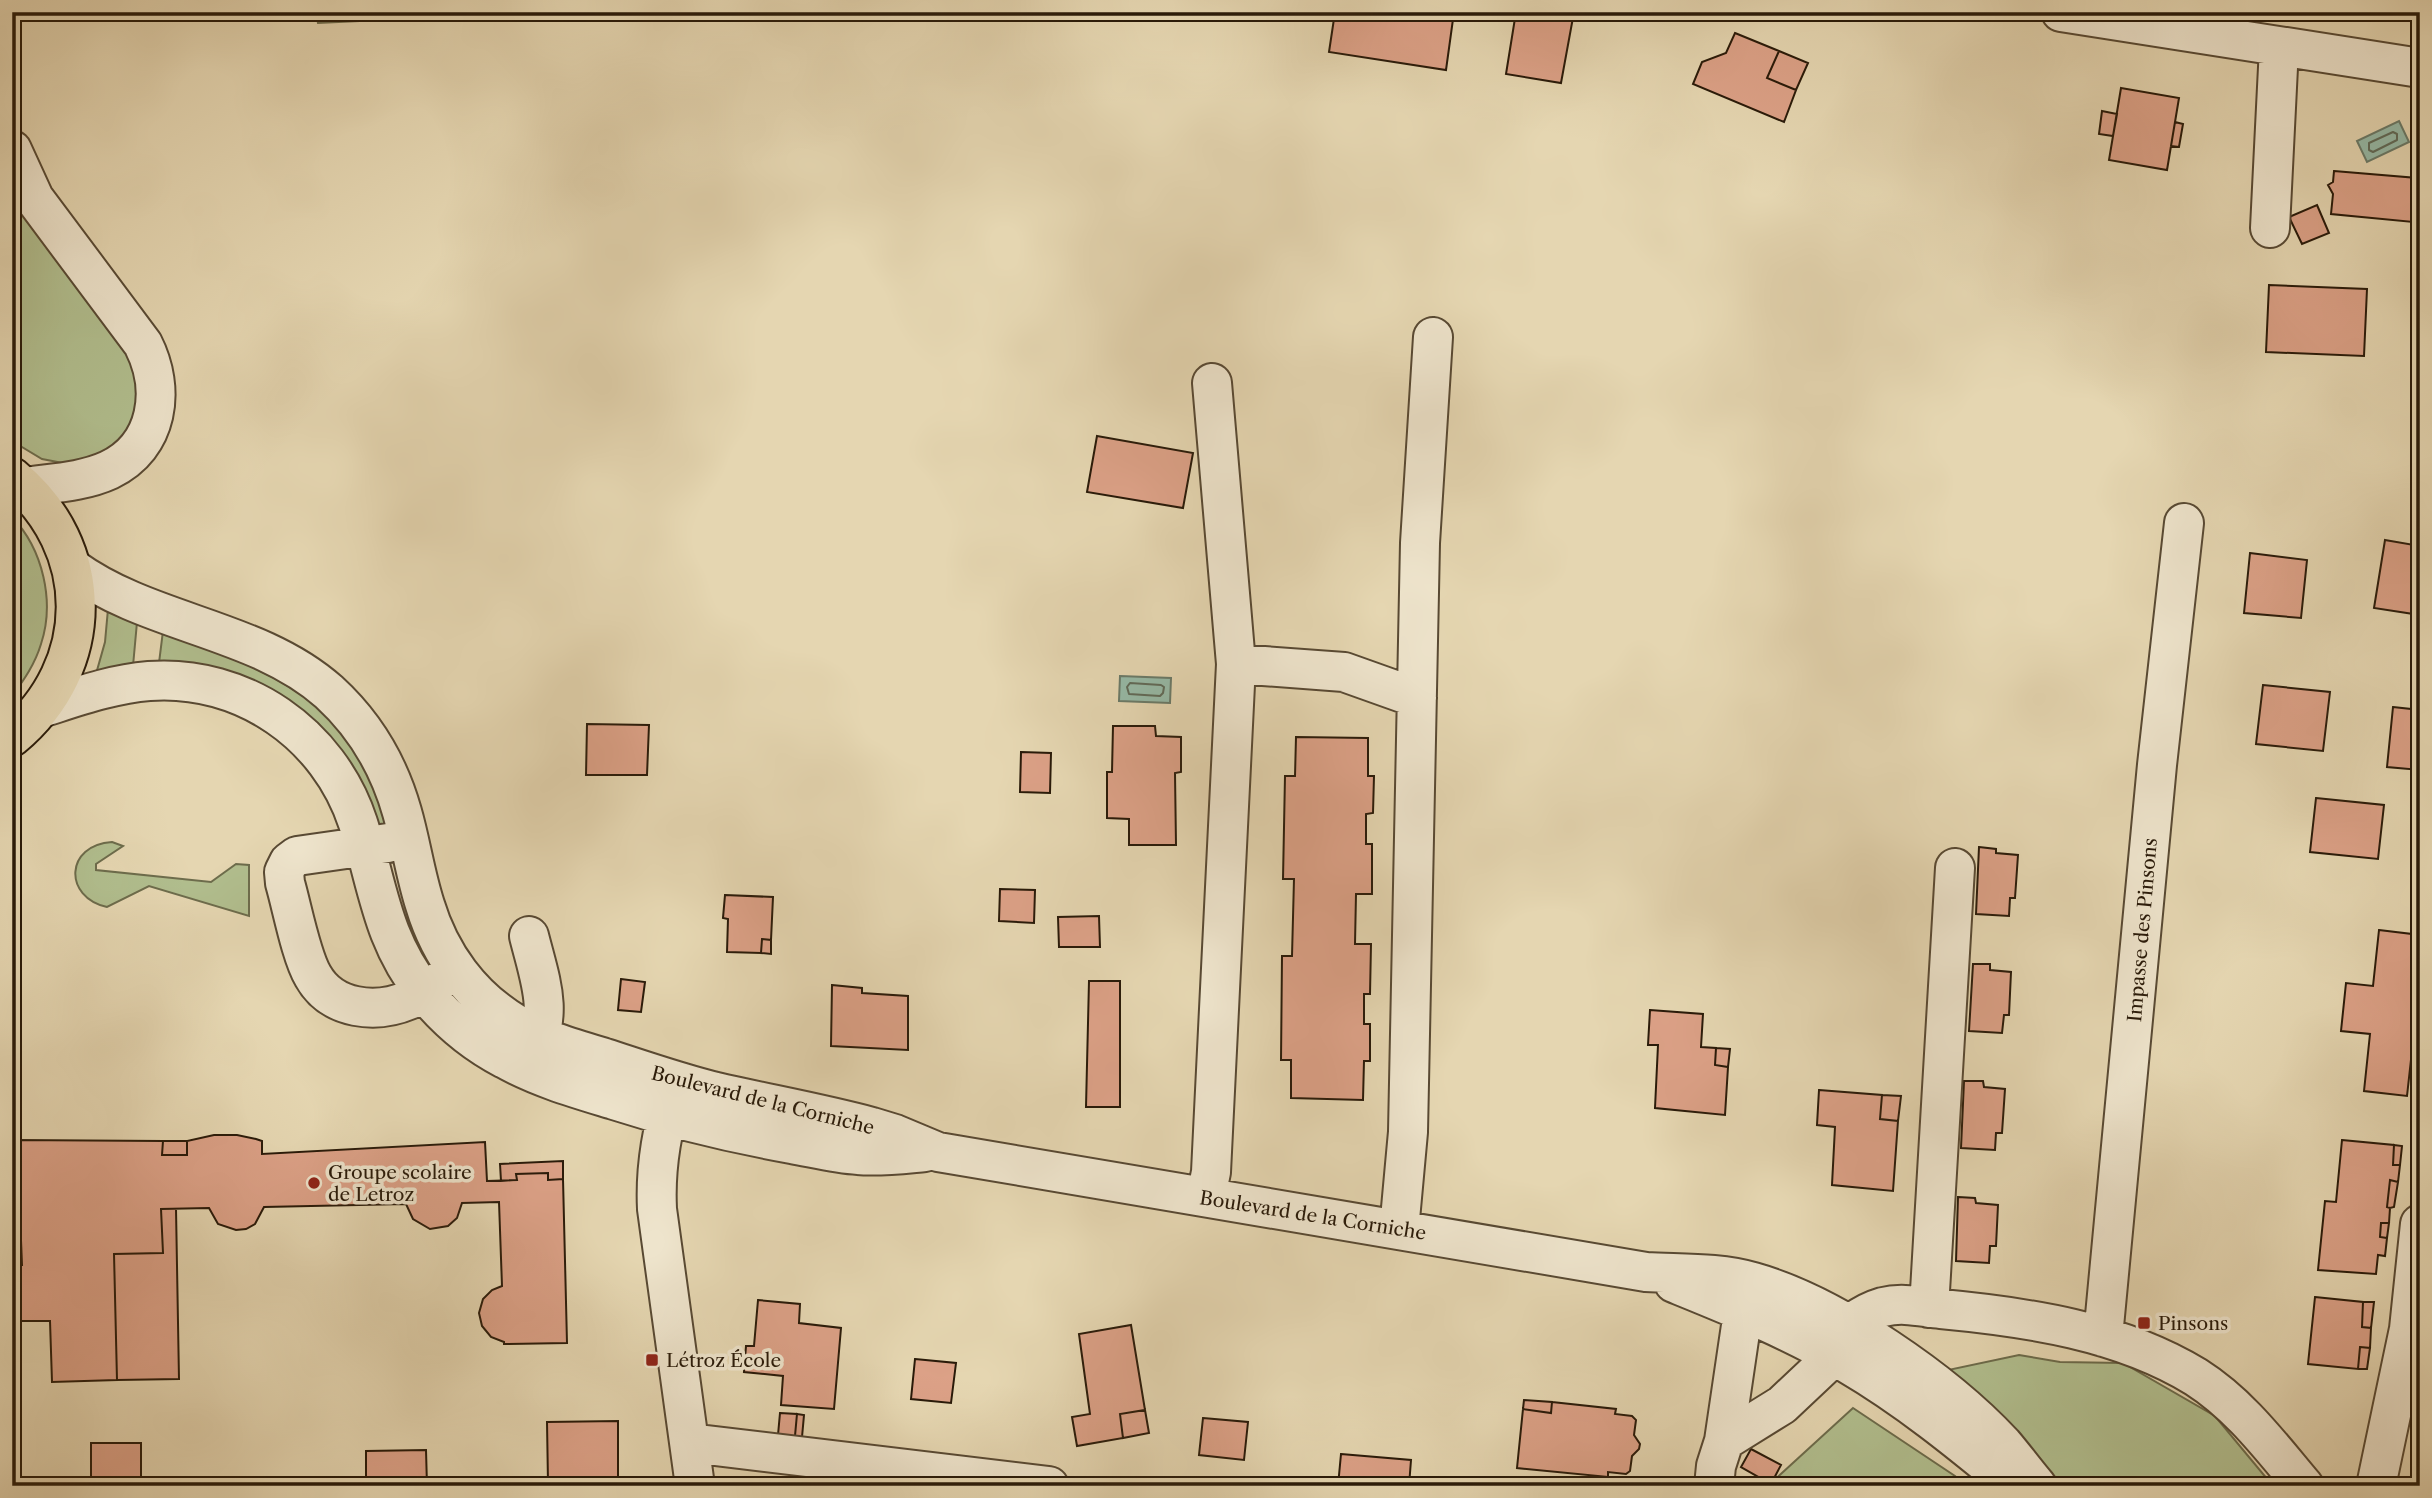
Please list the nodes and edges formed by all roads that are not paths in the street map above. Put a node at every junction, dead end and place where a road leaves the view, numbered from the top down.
1 (2062, 12) edge
2 (2279, 47) junction
3 (2420, 68) edge
4 (12, 150) edge
5 (2270, 228) dead end
6 (1433, 337) dead end
7 (1212, 383) dead end
8 (18, 482) edge
9 (2184, 523) dead end
10 (72, 568) junction
11 (1236, 664) junction
12 (1417, 698) junction
13 (41, 708) junction
14 (12, 737) edge
15 (409, 839) junction
16 (365, 847) junction
17 (1955, 868) dead end
18 (529, 936) dead end
19 (455, 970) junction
20 (424, 992) junction
21 (536, 1054) junction
22 (671, 1099) junction
23 (1206, 1198) junction
24 (2420, 1224) edge
25 (1399, 1230) junction
26 (1748, 1297) junction
27 (1928, 1308) junction
28 (2103, 1337) junction
29 (1836, 1344) junction
30 (1879, 1364) junction
31 (1724, 1441) junction
32 (690, 1443) junction
33 (695, 1486) edge
34 (1049, 1486) edge
35 (1714, 1486) edge
36 (2013, 1486) edge
37 (2037, 1486) edge
38 (2304, 1486) edge
39 (2376, 1486) edge

1 - 2 street
2 - 3 street
2 - 5 street
4 - 8 street
6 - 12 street
7 - 11 street
8 - 10 main road
9 - 28 street, Impasse des Pinsons
10 - 13 main road
10 - 15 street, Boulevard de la Corniche
11 - 12 street
11 - 23 street
12 - 25 street
13 - 14 main road
13 - 16 street, Boulevard de la Corniche
15 - 16 street
15 - 19 street, Boulevard de la Corniche
16 - 20 street, Boulevard de la Corniche
16 - 20 street
17 - 27 street
18 - 21 street
19 - 20 street
19 - 21 street, Boulevard de la Corniche
20 - 21 street, Boulevard de la Corniche
21 - 22 street, Boulevard de la Corniche
22 - 23 street, Boulevard de la Corniche
22 - 32 street
23 - 25 street, Boulevard de la Corniche
24 - 39 street
25 - 26 street, Boulevard de la Corniche
26 - 29 street, Boulevard de la Corniche
26 - 31 street
27 - 28 street
27 - 29 street
27 - 30 street
28 - 38 street
29 - 30 street, Boulevard de la Corniche
29 - 31 street
30 - 36 street, Boulevard de la Corniche
30 - 37 street, Boulevard de la Corniche
31 - 35 street
32 - 33 street
32 - 34 street

